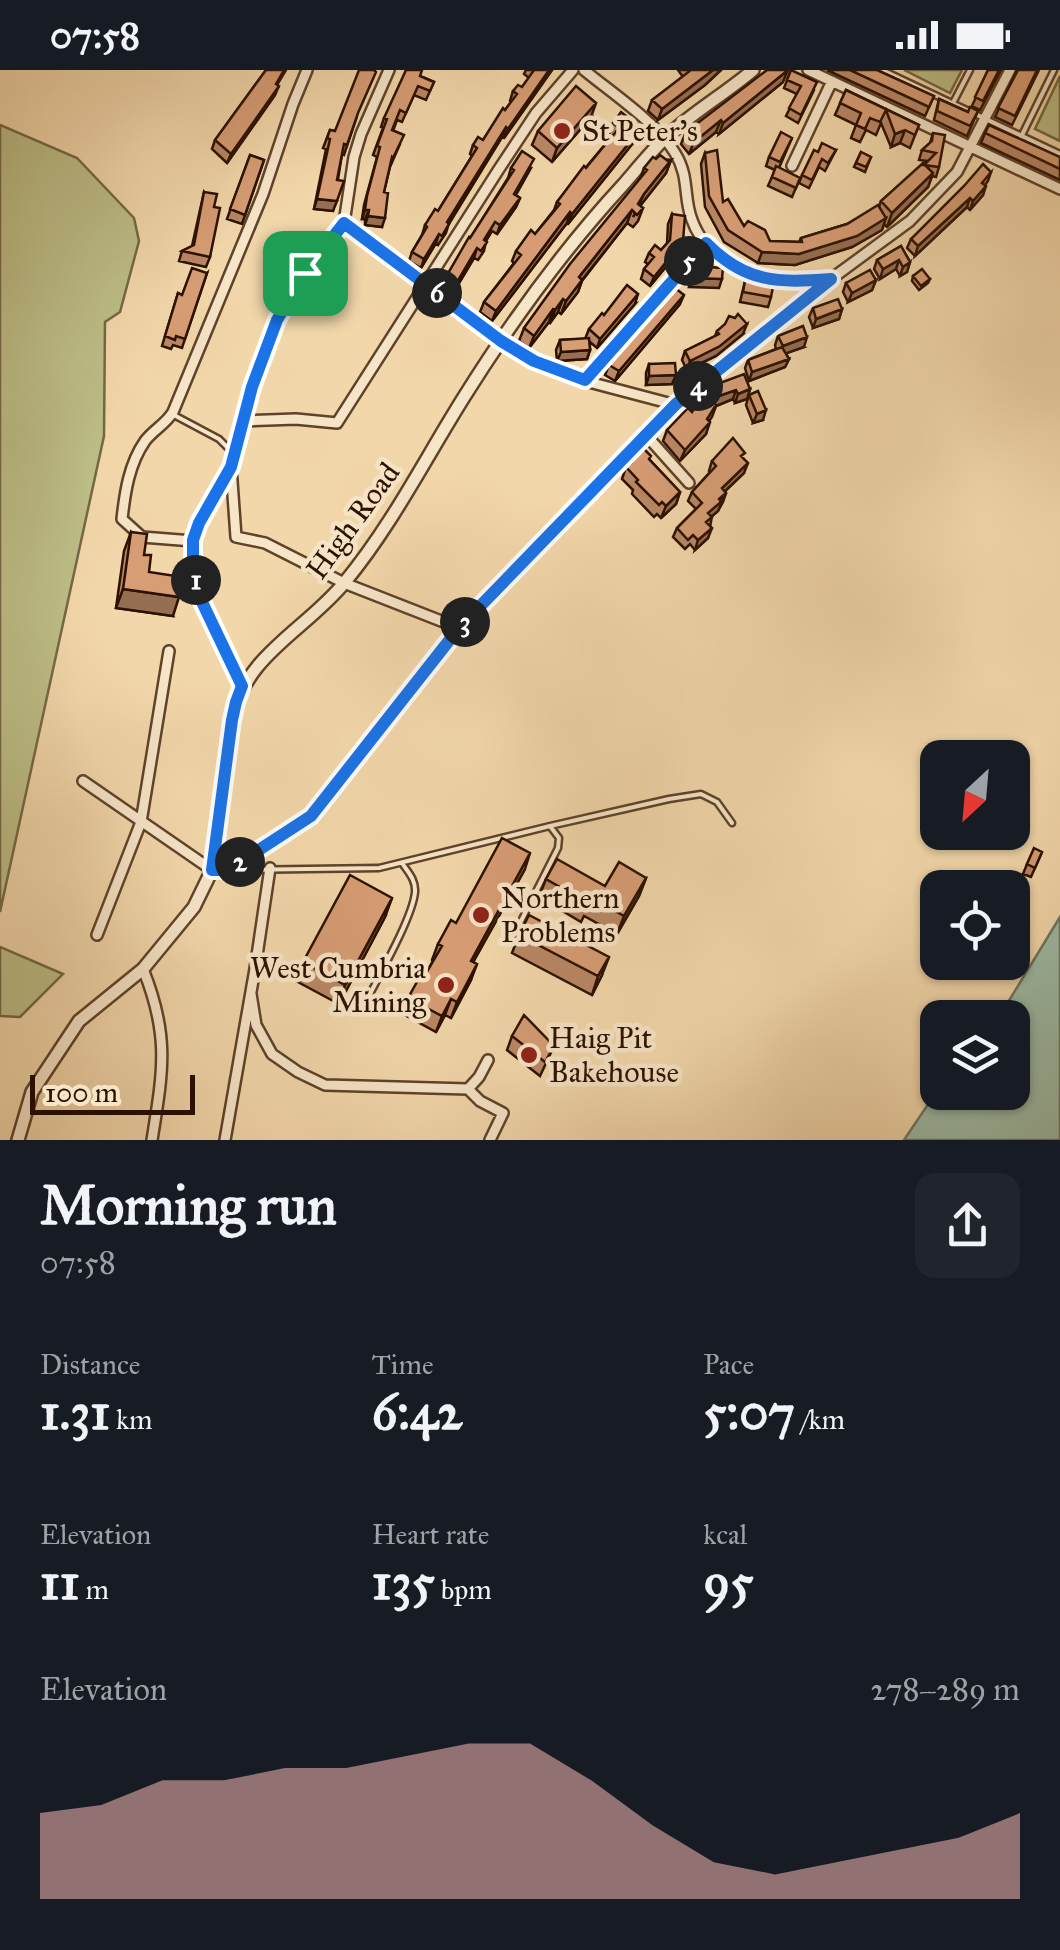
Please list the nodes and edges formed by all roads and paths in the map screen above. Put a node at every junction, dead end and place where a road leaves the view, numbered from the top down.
1 (307, 70) edge
2 (389, 70) edge
3 (574, 70) edge
4 (584, 70) edge
5 (753, 70) edge
6 (808, 70) edge
7 (882, 70) edge
8 (970, 70) edge
9 (1010, 70) edge
10 (1054, 70) edge
11 (832, 82) junction
12 (954, 103) junction
13 (985, 120) junction
14 (1022, 137) junction
15 (665, 138) junction
16 (972, 148) junction
17 (1060, 154) edge
18 (792, 166) dead end
19 (1060, 189) edge
20 (344, 223) junction
21 (706, 243) junction
22 (831, 279) junction
23 (425, 285) junction
24 (501, 341) junction
25 (585, 380) junction
26 (676, 404) junction
27 (172, 414) junction
28 (242, 422) junction
29 (646, 435) junction
30 (234, 455) junction
31 (231, 467) junction
32 (690, 482) dead end
33 (193, 540) junction
34 (344, 584) junction
35 (459, 628) junction
36 (169, 652) dead end
37 (242, 686) junction
38 (83, 781) dead end
39 (142, 822) junction
40 (732, 823) dead end
41 (550, 826) junction
42 (402, 863) junction
43 (270, 868) junction
44 (212, 870) junction
45 (228, 870) junction
46 (97, 936) dead end
47 (514, 936) dead end
48 (143, 969) junction
49 (251, 994) junction
50 (361, 1012) dead end
51 (488, 1060) dead end
52 (468, 1090) junction
53 (18, 1140) edge
54 (152, 1140) edge
55 (225, 1140) edge
56 (490, 1140) edge

1 - 27 street
2 - 20 street
3 - 23 street
4 - 15 street
5 - 15 street, High Road
6 - 11 street
7 - 12 lane
8 - 12 lane
9 - 13 street
10 - 14 lane
11 - 16 street
11 - 18 street
12 - 13 lane
13 - 14 lane
13 - 16 street
14 - 17 lane
15 - 21 street
15 - 24 street, High Road
16 - 19 street
16 - 22 street
20 - 23 street
20 - 28 street
21 - 22 street
21 - 25 street
22 - 26 street
23 - 24 street
23 - 28 street
24 - 25 street
24 - 34 street, High Road
25 - 26 street
26 - 29 street
27 - 30 lane
27 - 33 street
28 - 30 street
29 - 32 street
29 - 35 street
30 - 31 street
31 - 33 street
31 - 34 street
33 - 37 street
34 - 35 street
34 - 37 street, High Road
35 - 45 street
36 - 39 street
37 - 44 street, High Road
38 - 39 street
39 - 44 street
39 - 46 street
40 - 41 lane
41 - 42 lane
41 - 47 lane
42 - 43 lane
42 - 50 lane
43 - 45 lane
43 - 49 street
44 - 45 street
44 - 48 street, High Road
48 - 53 street, High Road
48 - 54 street
49 - 52 street
49 - 55 street
51 - 52 street
52 - 56 street

